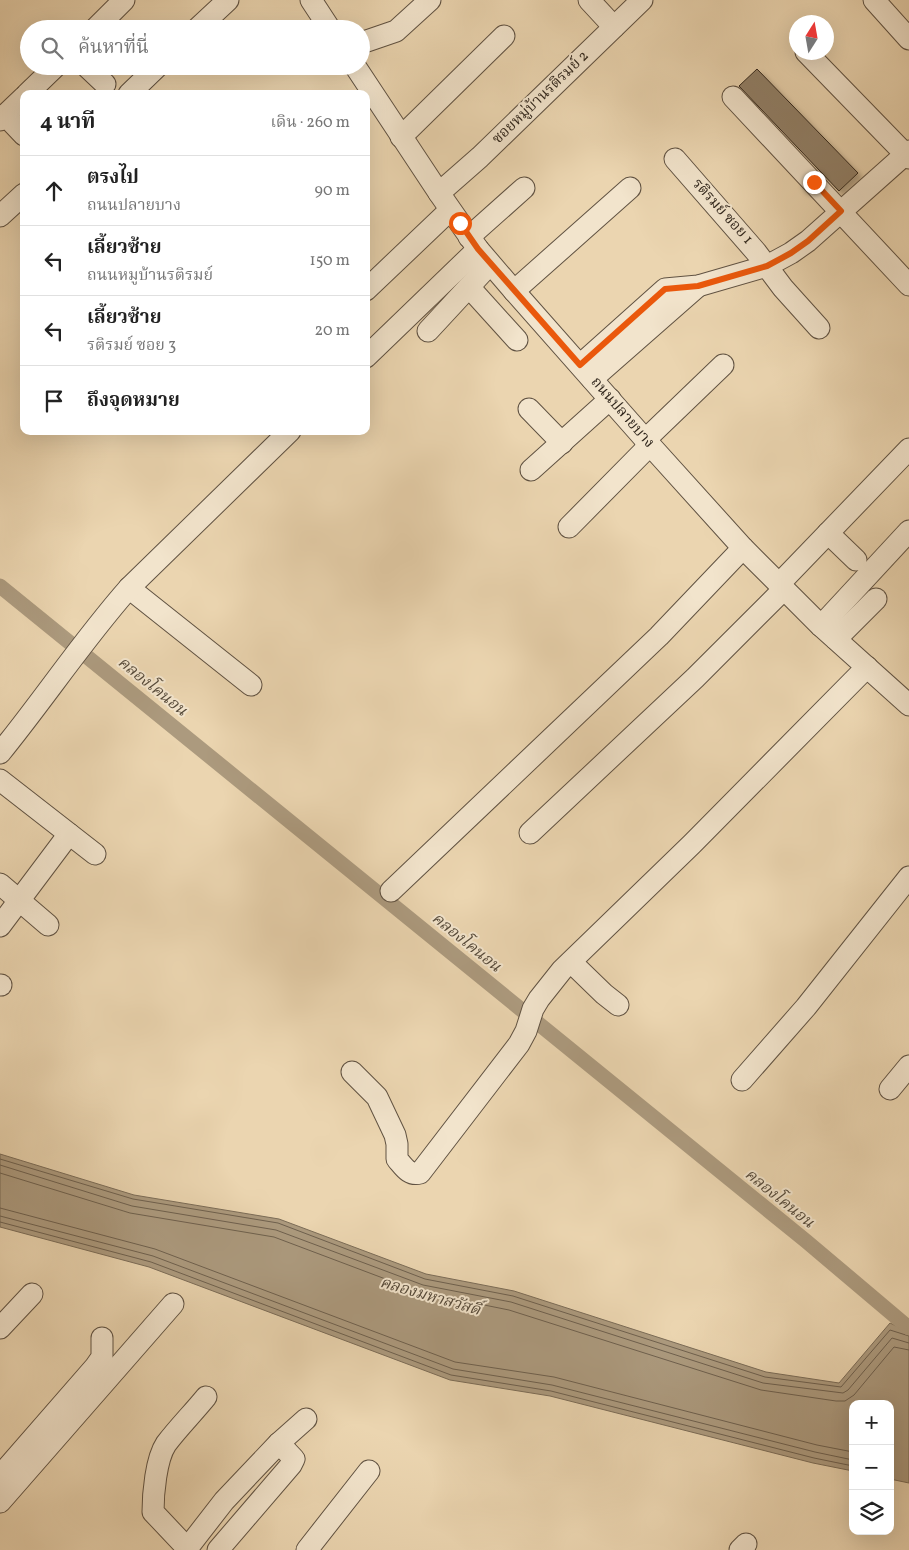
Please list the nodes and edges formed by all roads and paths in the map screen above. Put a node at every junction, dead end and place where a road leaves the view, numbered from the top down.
1 (124, 0) edge
2 (228, 0) edge
3 (311, 0) edge
4 (430, 0) edge
5 (589, 0) edge
6 (642, 0) edge
7 (874, 0) edge
8 (104, 20) edge
9 (207, 20) edge
10 (324, 20) edge
11 (614, 27) junction
12 (504, 36) dead end
13 (909, 39) edge
14 (370, 40) edge
15 (814, 60) edge
16 (47, 75) edge
17 (96, 75) edge
18 (149, 75) edge
19 (360, 75) edge
20 (106, 84) dead end
21 (31, 90) edge
22 (133, 90) edge
23 (370, 90) edge
24 (370, 90) edge
25 (733, 97) dead end
26 (20, 101) edge
27 (2, 118) edge
28 (20, 132) edge
29 (401, 137) junction
30 (908, 155) edge
31 (674, 159) dead end
32 (524, 188) dead end
33 (630, 188) dead end
34 (20, 198) edge
35 (444, 202) junction
36 (841, 211) junction
37 (0, 216) edge
38 (479, 250) junction
39 (767, 266) junction
40 (370, 285) edge
41 (909, 285) edge
42 (469, 287) junction
43 (514, 291) junction
44 (819, 328) dead end
45 (428, 332) dead end
46 (517, 340) dead end
47 (370, 353) edge
48 (723, 365) dead end
49 (586, 372) junction
50 (610, 399) junction
51 (529, 409) dead end
52 (286, 435) edge
53 (647, 442) junction
54 (562, 443) junction
55 (909, 449) edge
56 (531, 470) dead end
57 (569, 527) dead end
58 (909, 531) edge
59 (828, 533) junction
60 (743, 548) junction
61 (856, 560) dead end
62 (782, 587) junction
63 (129, 588) junction
64 (876, 599) dead end
65 (828, 633) junction
66 (867, 667) junction
67 (252, 685) dead end
68 (909, 705) edge
69 (0, 753) edge
70 (0, 780) edge
71 (530, 833) dead end
72 (69, 834) junction
73 (95, 854) dead end
74 (909, 877) edge
75 (0, 884) edge
76 (391, 891) dead end
77 (20, 900) junction
78 (48, 924) dead end
79 (0, 926) edge
80 (571, 962) junction
81 (618, 1006) dead end
82 (909, 1066) edge
83 (352, 1072) dead end
84 (742, 1080) dead end
85 (890, 1089) dead end
86 (32, 1294) dead end
87 (173, 1304) dead end
88 (0, 1328) edge
89 (102, 1338) dead end
90 (206, 1397) dead end
91 (306, 1419) dead end
92 (280, 1443) junction
93 (369, 1472) dead end
94 (0, 1476) edge
95 (0, 1502) edge
96 (186, 1549) edge
97 (218, 1550) edge
98 (307, 1550) edge

1 - 8 street
2 - 9 street
3 - 10 street
4 - 14 street
5 - 11 street
6 - 11 street, ซอยหมู่บ้านรติรมย์ 2
7 - 13 street
11 - 35 street, ซอยหมู่บ้านรติรมย์ 2
12 - 29 street
15 - 30 street
16 - 21 street
17 - 20 street
18 - 22 street
19 - 23 street, ถนนปลายบาง
24 - 29 street, ถนนปลายบาง
25 - 36 street
26 - 27 street
27 - 28 street
29 - 35 street, ถนนปลายบาง
30 - 36 street
31 - 39 street, รติรมย์ ซอย 1
32 - 38 street
33 - 43 street
34 - 37 street
35 - 38 street, ถนนปลายบาง
35 - 40 street, ซอยหมู่บ้านรติรมย์ 2
36 - 39 street
36 - 41 street
38 - 42 street
38 - 43 street, ถนนปลายบาง
38 - 47 street
39 - 44 street, รติรมย์ ซอย 1
39 - 49 street
42 - 45 street
42 - 46 street
43 - 49 street, ถนนปลายบาง
48 - 53 street
49 - 50 street, ถนนปลายบาง
50 - 53 street, ถนนปลายบาง
50 - 54 street
51 - 54 street
52 - 63 street
53 - 57 street
53 - 60 street, ถนนปลายบาง
54 - 56 street
55 - 59 street
58 - 65 street
59 - 61 street
59 - 62 street
60 - 62 street, ถนนปลายบาง
60 - 76 street
62 - 65 street, ถนนปลายบาง
62 - 71 street
63 - 67 street
63 - 69 street
64 - 65 street
65 - 66 street, ถนนปลายบาง
66 - 68 street, ถนนปลายบาง
66 - 80 street
70 - 72 street
72 - 73 street
72 - 77 street
74 - 84 street
75 - 77 street
77 - 78 street
77 - 79 street
80 - 81 street
80 - 83 street
82 - 85 street
86 - 88 street
87 - 95 street
89 - 94 street
90 - 96 street
91 - 92 street
92 - 96 street
92 - 97 street
93 - 98 street

